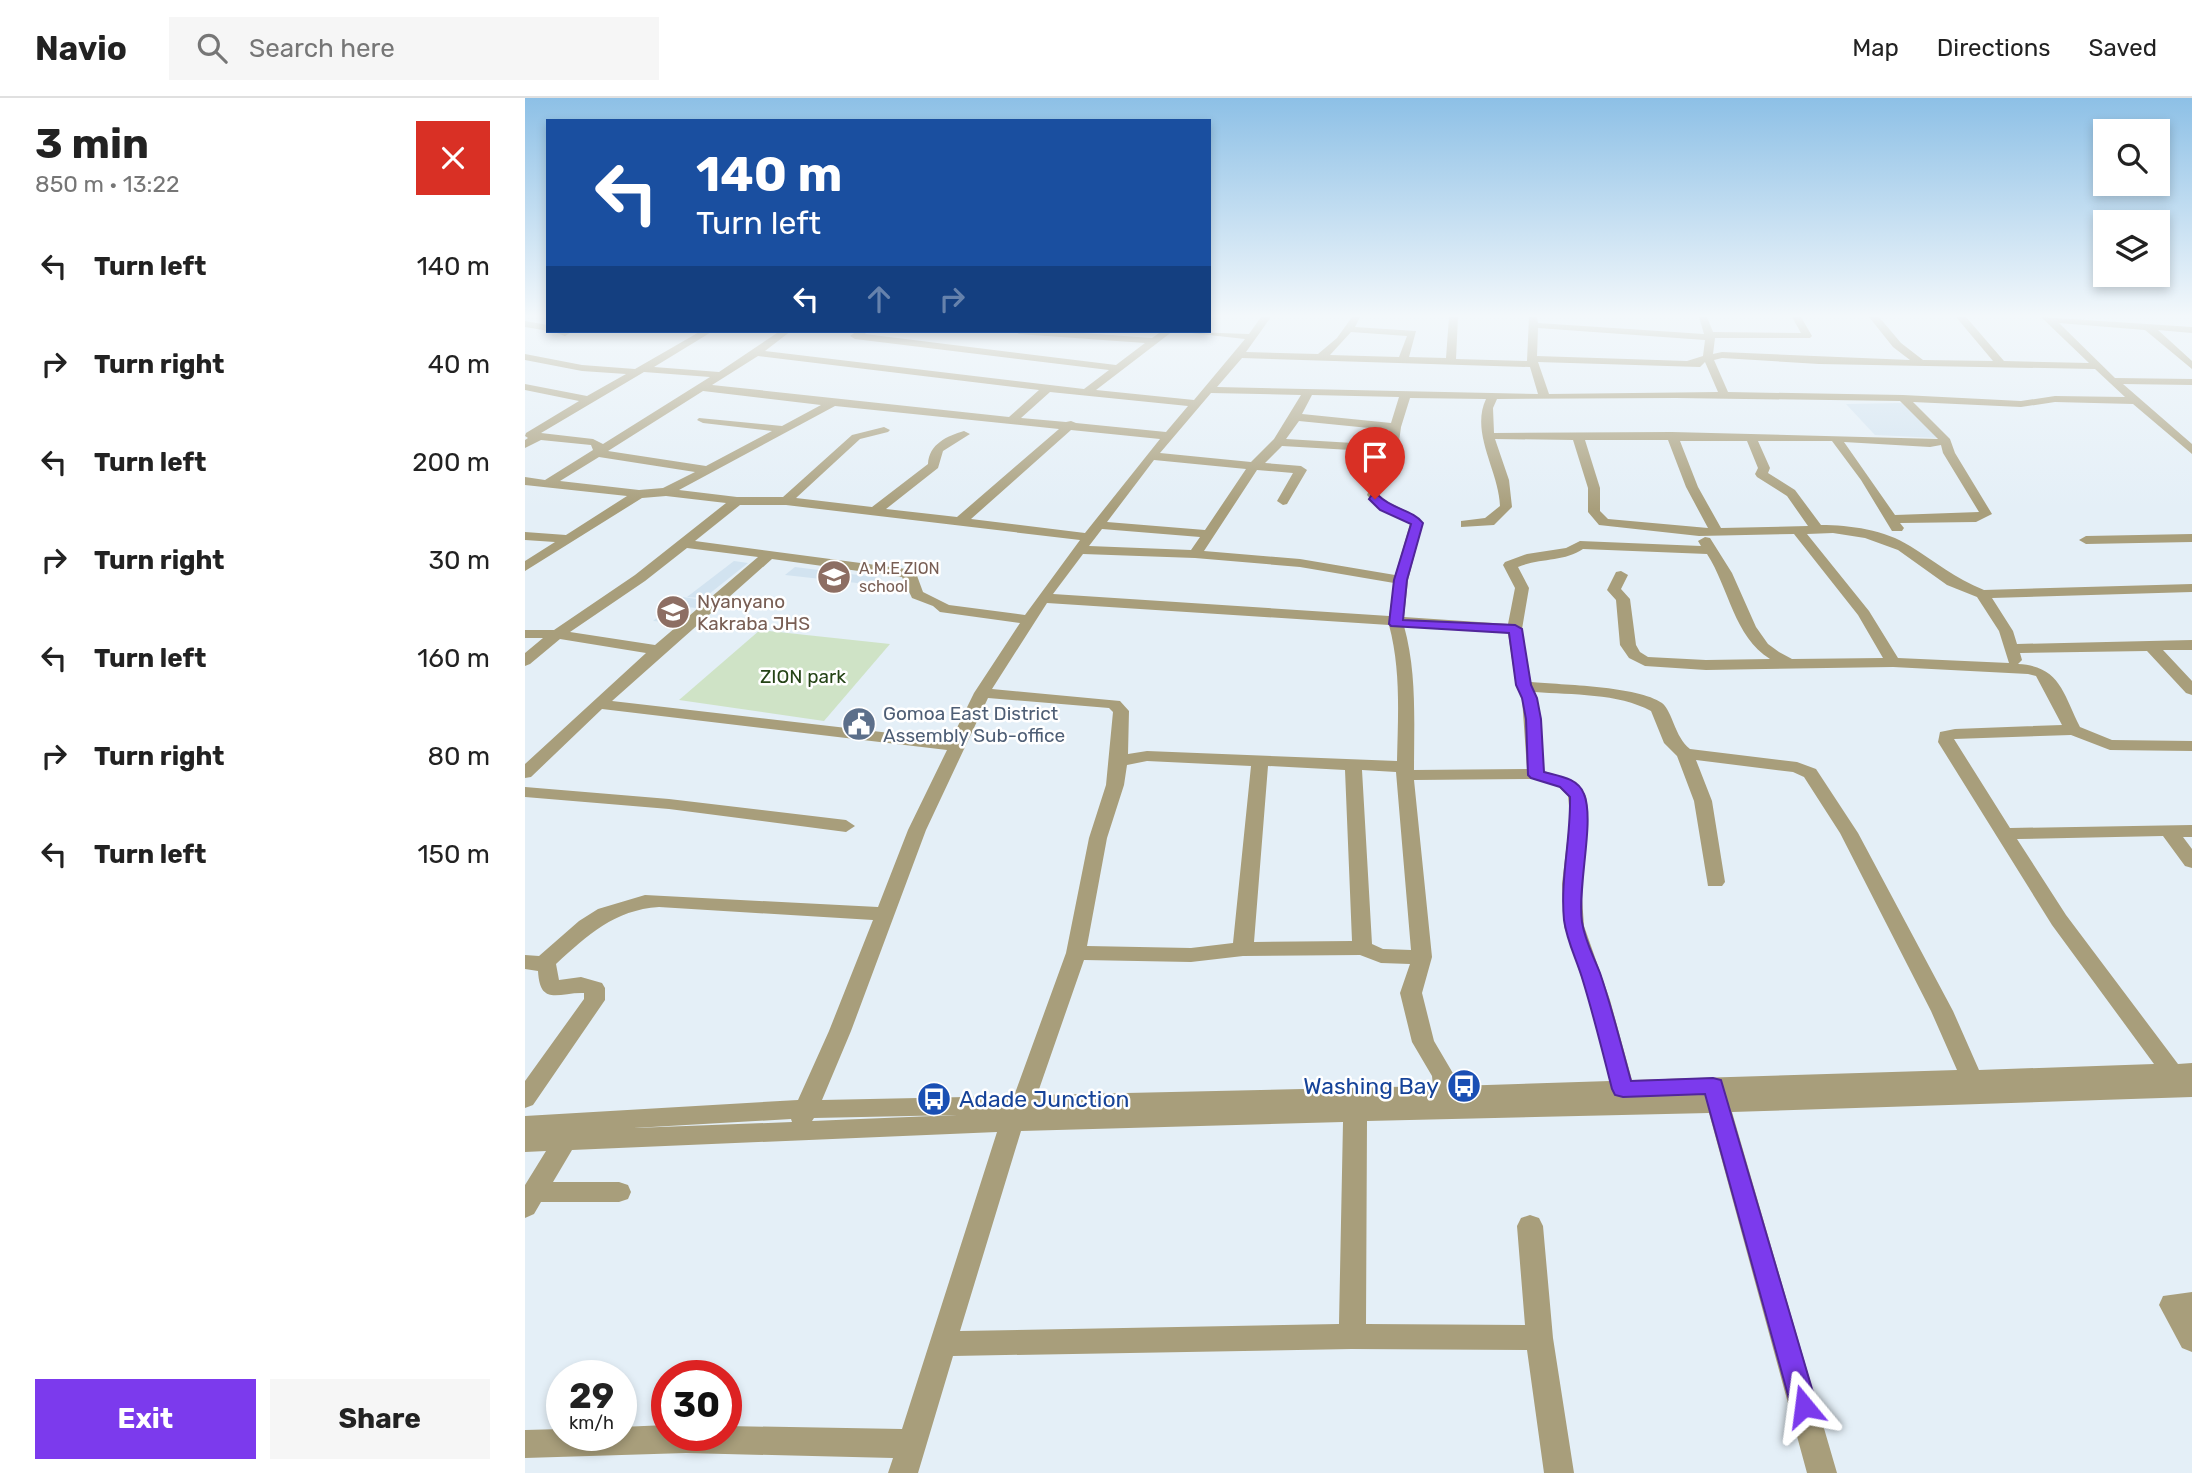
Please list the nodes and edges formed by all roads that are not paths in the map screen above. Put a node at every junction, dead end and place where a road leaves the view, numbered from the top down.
1 (622, 381) edge
2 (709, 381) edge
3 (991, 381) edge
4 (1099, 381) edge
5 (1218, 381) edge
6 (1540, 381) edge
7 (1720, 381) edge
8 (2113, 381) edge
9 (2126, 381) edge
10 (2192, 382) edge
11 (525, 387) edge
12 (700, 387) junction
13 (1048, 388) junction
14 (1211, 390) junction
15 (1086, 392) junction
16 (1308, 392) junction
17 (1406, 394) junction
18 (1493, 396) junction
19 (1545, 397) junction
20 (1725, 397) junction
21 (1903, 398) junction
22 (590, 400) junction
23 (2135, 401) junction
24 (834, 403) junction
25 (1199, 404) junction
26 (1295, 417) junction
27 (1013, 419) junction
28 (703, 420) dead end
29 (1070, 425) junction
30 (1395, 427) junction
31 (783, 429) junction
32 (884, 430) dead end
33 (964, 434) dead end
34 (1672, 435) junction
35 (1169, 436) junction
36 (1489, 436) junction
37 (1578, 436) junction
38 (530, 437) edge
39 (1751, 437) junction
40 (1835, 438) junction
41 (1946, 441) junction
42 (1278, 442) junction
43 (2191, 448) edge
44 (1392, 449) junction
45 (599, 452) junction
46 (1151, 456) junction
47 (1254, 466) junction
48 (708, 470) junction
49 (525, 481) edge
50 (547, 484) junction
51 (666, 492) junction
52 (639, 494) junction
53 (737, 501) junction
54 (786, 501) junction
55 (1283, 501) dead end
56 (875, 511) junction
57 (1889, 519) junction
58 (962, 520) junction
59 (1466, 524) dead end
60 (701, 528) junction
61 (1797, 529) junction
62 (1817, 529) junction
63 (1699, 532) junction
64 (1717, 532) junction
65 (1209, 534) junction
66 (525, 536) edge
67 (1089, 537) junction
68 (2192, 538) edge
69 (570, 539) junction
70 (2086, 540) dead end
71 (682, 543) junction
72 (1903, 547) junction
73 (725, 549) junction
74 (1710, 550) junction
75 (1195, 554) junction
76 (769, 555) junction
77 (525, 567) edge
78 (1621, 575) dead end
79 (1401, 580) junction
80 (2192, 588) edge
81 (1982, 594) junction
82 (1042, 598) junction
83 (1030, 620) junction
84 (1396, 624) junction
85 (1515, 629) junction
86 (525, 634) edge
87 (557, 634) junction
88 (2192, 645) edge
89 (2152, 647) junction
90 (2012, 649) junction
91 (656, 650) junction
92 (1769, 660) junction
93 (525, 661) edge
94 (1892, 663) junction
95 (2015, 666) junction
96 (1524, 685) junction
97 (2192, 690) edge
98 (982, 693) junction
99 (600, 704) junction
100 (625, 707) junction
101 (579, 723) junction
102 (2073, 730) junction
103 (957, 746) junction
104 (2192, 746) edge
105 (1685, 754) junction
106 (1119, 761) junction
107 (1261, 762) junction
108 (1353, 764) junction
109 (1405, 771) junction
110 (525, 773) edge
111 (1536, 775) junction
112 (525, 792) edge
113 (846, 826) dead end
114 (2169, 831) junction
115 (2192, 831) edge
116 (2006, 834) junction
117 (2192, 862) edge
118 (1715, 882) dead end
119 (885, 914) junction
120 (1362, 948) junction
121 (1243, 949) junction
122 (1076, 953) junction
123 (1422, 957) junction
124 (534, 963) edge
125 (2182, 1072) edge
126 (1972, 1079) junction
127 (2192, 1088) edge
128 (1623, 1089) junction
129 (1446, 1095) junction
130 (1715, 1095) junction
131 (525, 1099) edge
132 (1355, 1112) junction
133 (1017, 1114) junction
134 (801, 1120) junction
135 (525, 1125) edge
136 (565, 1140) junction
137 (525, 1142) edge
138 (619, 1192) dead end
139 (529, 1199) edge
140 (1530, 1226) dead end
141 (2192, 1304) edge
142 (1352, 1336) junction
143 (1539, 1338) junction
144 (2192, 1339) edge
145 (945, 1344) junction
146 (525, 1444) edge
147 (913, 1444) junction
148 (903, 1473) edge
149 (1559, 1473) edge
150 (1822, 1473) edge

1 - 22 street
2 - 12 street
3 - 13 street
4 - 15 street
5 - 14 street
6 - 19 street
7 - 20 street
8 - 23 street
9 - 10 street
11 - 22 street
12 - 24 street
12 - 45 street
13 - 15 street
13 - 27 street
14 - 16 street
14 - 25 street
15 - 25 street
16 - 17 street
16 - 26 street
17 - 18 street
17 - 30 street
18 - 19 street
18 - 36 street
19 - 20 street
20 - 21 street
21 - 23 street
21 - 41 street
22 - 38 street
23 - 43 street
24 - 27 street
24 - 31 street
25 - 35 street
26 - 30 street
26 - 42 street
27 - 29 street
28 - 31 street
29 - 35 street
29 - 58 street
30 - 44 street
31 - 48 street
32 - 54 street
33 - 56 street
34 - 37 street
34 - 39 street
34 - 64 street
35 - 46 street
36 - 37 street
36 - 59 street
37 - 63 street
38 - 45 street
39 - 40 street
39 - 62 street
40 - 41 street
40 - 57 street
41 - 57 street
42 - 44 street
42 - 47 street
44 - 79 street
45 - 48 street
45 - 50 street
46 - 47 street
46 - 67 street
47 - 55 street
47 - 65 street
48 - 51 street
49 - 50 street
50 - 52 street
51 - 52 street
51 - 53 street
52 - 69 street
53 - 54 street
53 - 60 street
54 - 56 street
56 - 58 street
57 - 72 street
58 - 67 street
60 - 71 street
60 - 73 street
61 - 62 street
61 - 64 street
61 - 94 street
62 - 72 street
63 - 64 street
63 - 74 street
65 - 67 street
65 - 75 street
66 - 69 street
67 - 75 street
67 - 82 street
68 - 70 street
69 - 77 street
71 - 73 street
71 - 87 street
72 - 81 street
73 - 76 street
74 - 85 street
74 - 92 street
75 - 79 street
76 - 83 street
76 - 91 street
78 - 92 street
79 - 84 street
80 - 81 street
81 - 90 street
82 - 83 street
82 - 84 street
83 - 98 street
84 - 85 street
84 - 109 street
85 - 96 street
86 - 87 street
87 - 91 street
87 - 93 street
88 - 89 street
89 - 90 street
89 - 97 street
90 - 95 street
91 - 99 street
92 - 94 street
94 - 95 street
95 - 102 street
96 - 105 street
96 - 111 street
98 - 103 street
98 - 106 street
99 - 100 street
99 - 101 street
100 - 101 street
100 - 103 street
101 - 110 street
102 - 104 street
102 - 116 street
103 - 119 street
105 - 118 street
105 - 126 street
106 - 107 street
106 - 122 street
107 - 108 street
107 - 121 street
108 - 109 street
108 - 120 street
109 - 111 street
109 - 123 street
111 - 128 street
112 - 113 street
114 - 115 street
114 - 116 street
114 - 117 street
116 - 125 street
119 - 124 street
119 - 134 street
120 - 121 street
120 - 123 street
121 - 122 street
122 - 133 street
123 - 129 street
124 - 131 street
125 - 126 street
126 - 130 street
127 - 130 street
128 - 129 street
128 - 130 street
129 - 133 street
130 - 132 street
130 - 150 street
132 - 133 street
132 - 142 street
133 - 134 street
133 - 145 street
134 - 135 street
134 - 136 street
136 - 137 street
136 - 139 street
138 - 139 street
140 - 143 street
141 - 144 street
142 - 143 street
142 - 145 street
143 - 149 street
145 - 147 street
146 - 147 street
147 - 148 street

